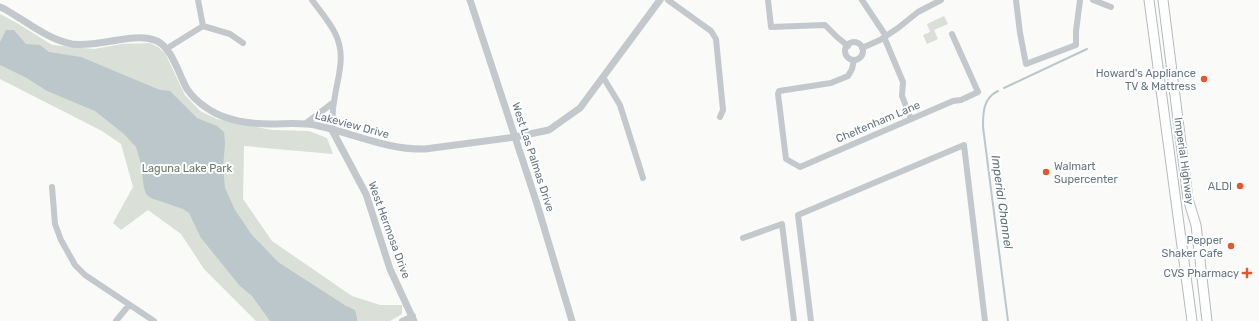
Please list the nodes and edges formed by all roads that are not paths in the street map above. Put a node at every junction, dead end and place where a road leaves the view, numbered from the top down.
1 (198, 0) edge
2 (312, 0) edge
3 (470, 0) edge
4 (660, 0) edge
5 (668, 0) edge
6 (768, 0) edge
7 (862, 0) edge
8 (941, 0) edge
9 (1016, 0) edge
10 (1080, 0) edge
11 (1093, 0) edge
12 (1149, 0) edge
13 (1163, 0) edge
14 (0, 6) edge
15 (1111, 8) dead end
16 (203, 26) junction
17 (952, 34) dead end
18 (885, 37) junction
19 (243, 43) dead end
20 (848, 46) junction
21 (862, 48) junction
22 (166, 49) junction
23 (854, 60) junction
24 (603, 77) junction
25 (334, 102) junction
26 (720, 117) dead end
27 (911, 119) junction
28 (304, 124) junction
29 (332, 130) junction
30 (515, 137) junction
31 (643, 178) dead end
32 (52, 187) dead end
33 (743, 238) dead end
34 (129, 305) junction
35 (413, 319) edge
36 (116, 321) edge
37 (154, 321) edge
38 (402, 321) edge
39 (572, 321) edge
40 (794, 321) edge
41 (811, 321) edge
42 (984, 321) edge
43 (1192, 321) edge
44 (1207, 321) edge

1 - 16 street
2 - 25 street
3 - 30 street, West Las Palmas Drive
4 - 24 street, Lakeview Drive
5 - 26 street
6 - 20 street
7 - 18 street
8 - 18 street
9 - 10 street
11 - 15 street
12 - 43 main road, Imperial Highway
13 - 44 main road, Imperial Highway
14 - 22 street
16 - 19 street
16 - 22 street
17 - 27 street, Cheltenham Lane
18 - 21 street
18 - 27 street
20 - 21 street
20 - 23 street
21 - 23 street
22 - 28 street, Lakeview Drive
23 - 27 street, Cheltenham Lane
24 - 30 street, Lakeview Drive
24 - 31 street
25 - 28 street
25 - 29 street
28 - 29 street, Lakeview Drive
29 - 30 street, Lakeview Drive
29 - 35 street, West Hermosa Drive
30 - 39 street, West Las Palmas Drive
32 - 34 street
33 - 40 street
34 - 36 street
34 - 37 street
35 - 38 street
41 - 42 street

